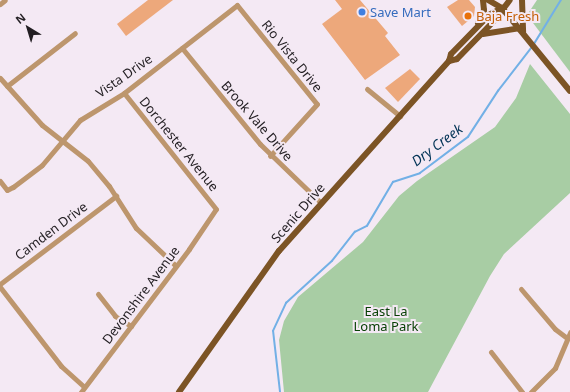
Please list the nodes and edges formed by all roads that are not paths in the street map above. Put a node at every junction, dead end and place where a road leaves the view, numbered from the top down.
1 (5, 0) edge
2 (483, 0) edge
3 (488, 0) edge
4 (501, 0) edge
5 (510, 0) edge
6 (522, 0) edge
7 (0, 4) edge
8 (238, 5) joint
9 (502, 8) junction
10 (476, 27) junction
11 (519, 28) junction
12 (75, 33) dead end
13 (482, 34) junction
14 (523, 34) junction
15 (182, 48) junction
16 (449, 61) junction
17 (0, 78) edge
18 (7, 86) junction
19 (368, 89) dead end
20 (570, 91) edge
21 (124, 93) junction
22 (400, 116) junction
23 (62, 140) junction
24 (270, 156) junction
25 (0, 181) edge
26 (116, 196) junction
27 (321, 204) junction
28 (216, 209) joint
29 (176, 266) junction
30 (0, 285) edge
31 (521, 289) dead end
32 (98, 294) dead end
33 (131, 326) junction
34 (570, 332) edge
35 (567, 338) junction
36 (491, 352) dead end
37 (84, 387) junction
38 (81, 392) edge
39 (179, 392) edge
40 (522, 392) edge
41 (531, 392) edge

1 - 7 street
2 - 10 main road
3 - 9 main road
4 - 9 main road
5 - 9 main road, Scenic Drive
6 - 14 main road
8 - 15 street, Vista Drive
8 - 24 street, Rio Vista Drive
9 - 10 main road, Scenic Drive
9 - 11 main road
9 - 13 main road, Scenic Drive
10 - 16 main road, Scenic Drive
11 - 13 main road
11 - 14 main road
12 - 18 street
13 - 16 main road, Scenic Drive
14 - 20 main road
15 - 21 street, Vista Drive
15 - 24 street, Brook Vale Drive
16 - 22 main road, Scenic Drive
17 - 18 street
18 - 23 street
19 - 22 street
21 - 23 street, Vista Drive
21 - 28 street, Dorchester Avenue
22 - 27 main road, Scenic Drive
23 - 25 street, Vista Drive
23 - 26 street
24 - 27 street, Brook Vale Drive
26 - 29 street
26 - 30 street, Camden Drive
27 - 39 main road, Scenic Drive
28 - 29 street, Devonshire Avenue
29 - 33 street, Devonshire Avenue
30 - 37 street
31 - 35 street
32 - 33 street
33 - 37 street, Devonshire Avenue
34 - 35 street
35 - 41 street
36 - 40 street
37 - 38 street, Devonshire Avenue

